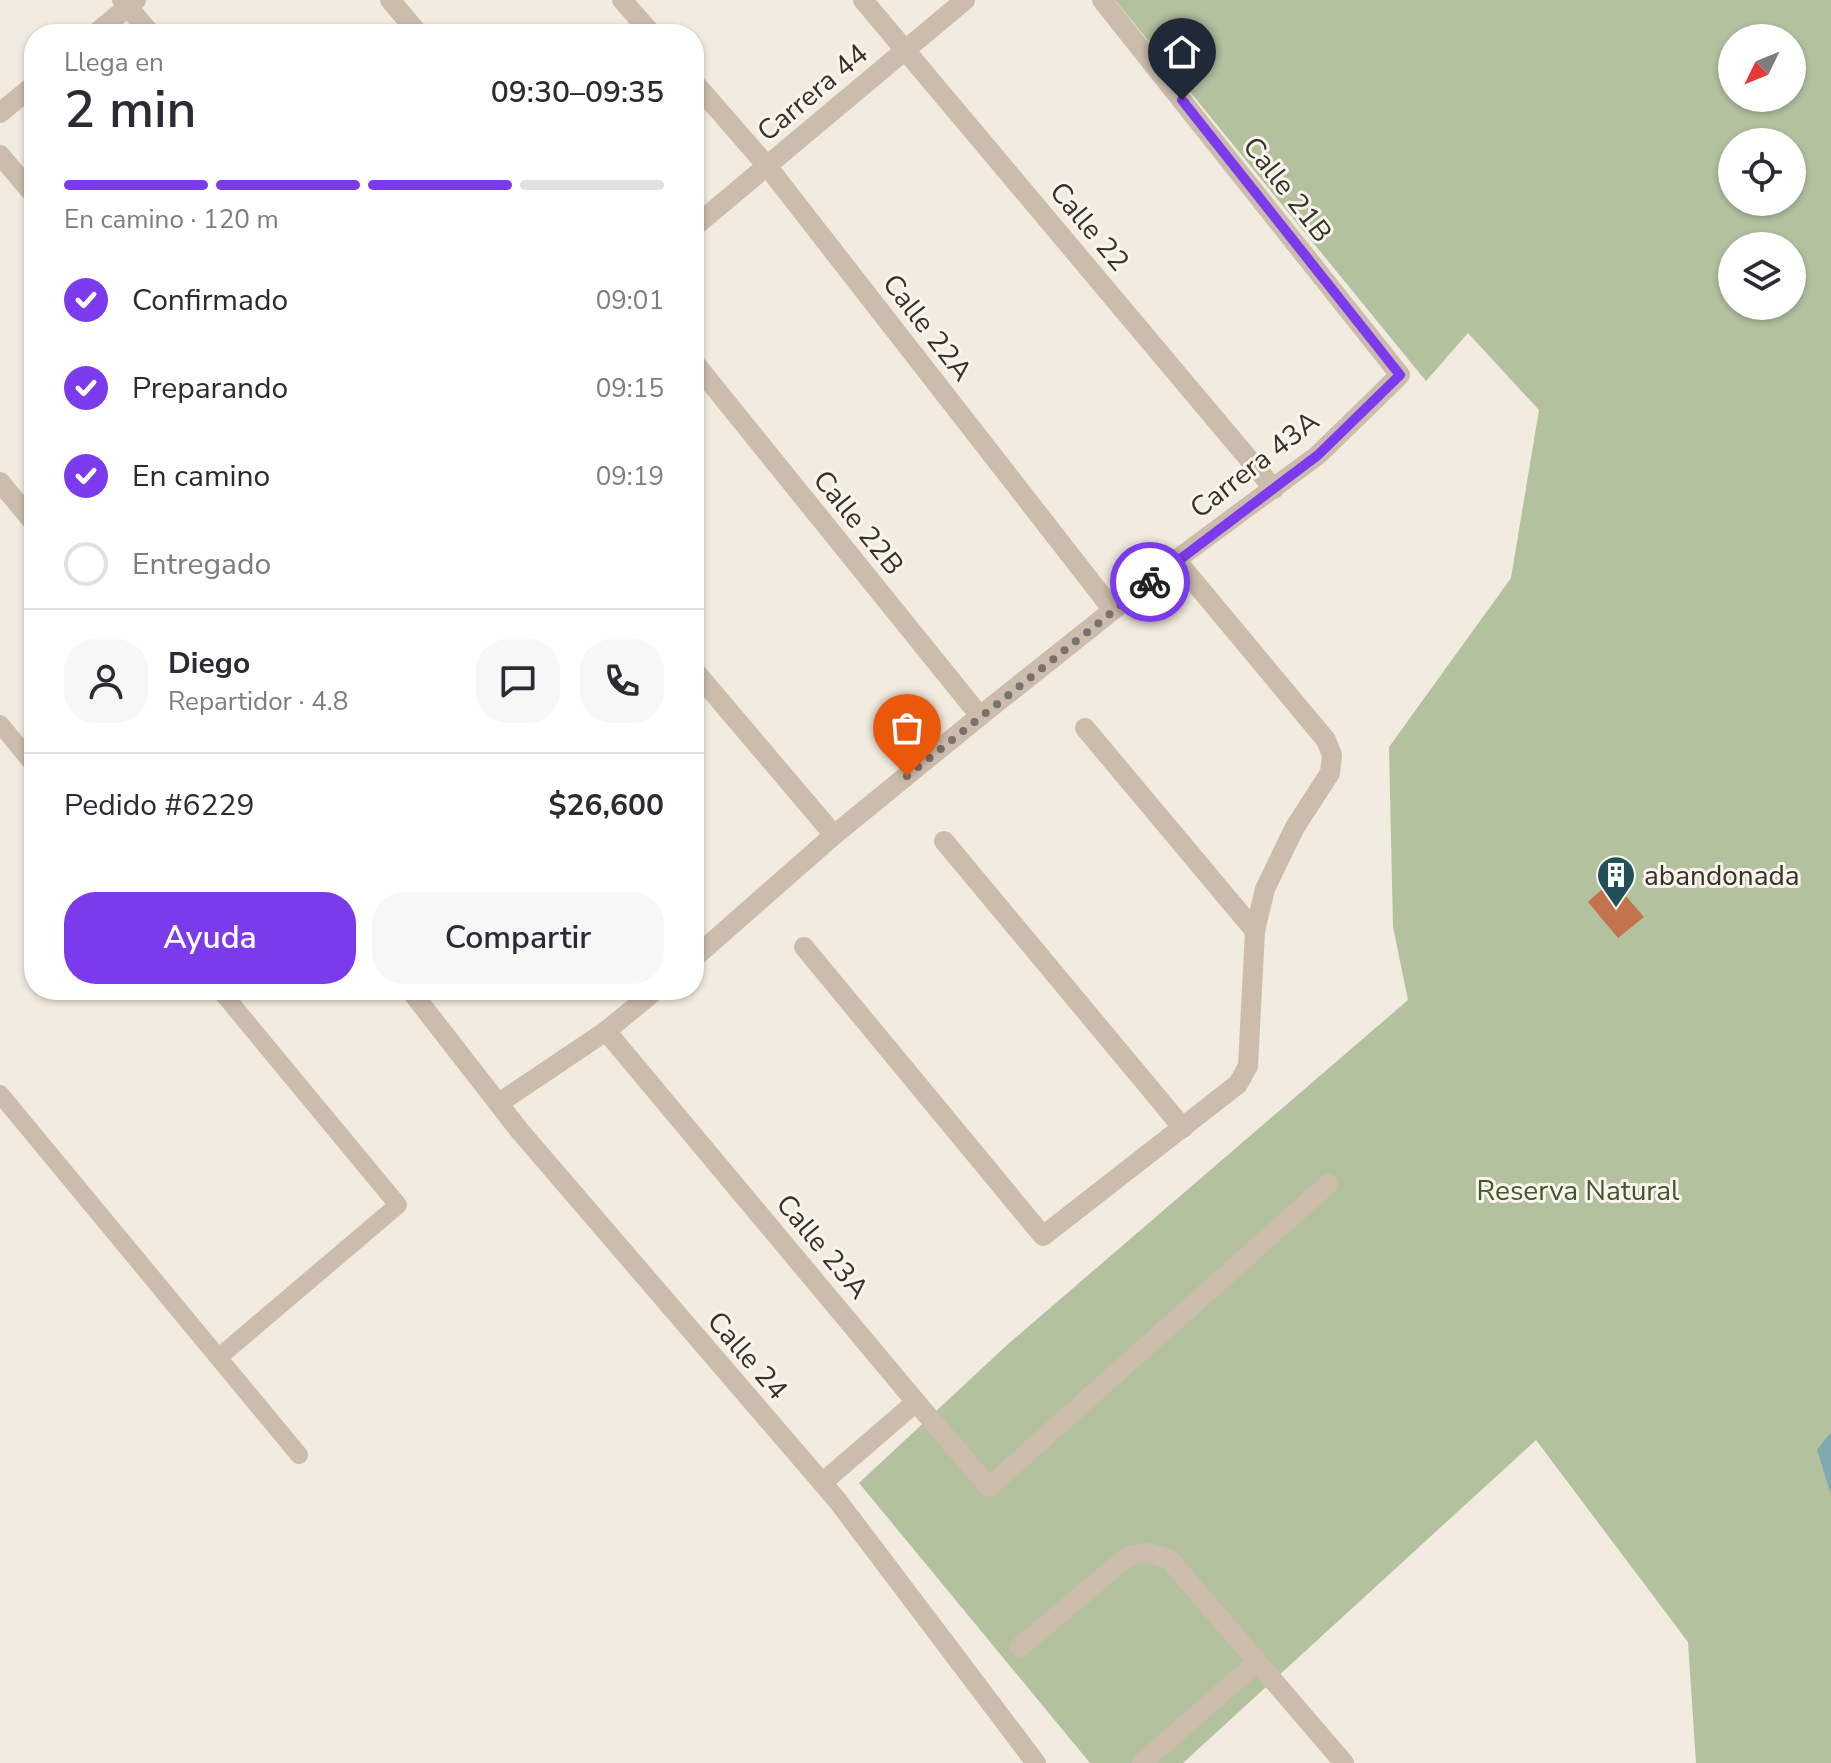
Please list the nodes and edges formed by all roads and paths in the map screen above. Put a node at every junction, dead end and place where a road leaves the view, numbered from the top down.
1 (390, 0) edge
2 (622, 0) edge
3 (863, 0) edge
4 (965, 0) edge
5 (1102, 0) edge
6 (129, 2) edge
7 (106, 24) edge
8 (144, 24) edge
9 (410, 24) edge
10 (643, 24) edge
11 (906, 50) junction
12 (24, 93) edge
13 (704, 94) edge
14 (0, 113) edge
15 (0, 155) edge
16 (767, 166) junction
17 (24, 183) edge
18 (704, 219) edge
19 (704, 374) edge
20 (1400, 375) joint
21 (0, 482) edge
22 (1274, 489) junction
23 (24, 511) edge
24 (1176, 560) junction
25 (1113, 610) junction
26 (704, 682) edge
27 (980, 716) junction
28 (0, 724) edge
29 (1085, 728) dead end
30 (24, 753) edge
31 (834, 835) junction
32 (944, 841) dead end
33 (1255, 931) junction
34 (804, 947) dead end
35 (704, 949) edge
36 (228, 1000) edge
37 (418, 1000) edge
38 (644, 1000) edge
39 (606, 1031) junction
40 (0, 1094) edge
41 (499, 1103) junction
42 (1183, 1128) junction
43 (1328, 1184) dead end
44 (219, 1357) junction
45 (916, 1402) junction
46 (299, 1455) dead end
47 (822, 1483) junction
48 (1020, 1647) dead end
49 (1257, 1662) junction
50 (1036, 1763) edge
51 (1142, 1763) edge
52 (1344, 1763) edge

1 - 9 street
2 - 10 street
3 - 11 street, Calle 22
4 - 11 street, Carrera 44
5 - 20 street, Calle 21B
6 - 7 street
6 - 8 street
11 - 16 street, Carrera 44
11 - 22 street, Calle 22
12 - 14 street
13 - 16 street, Calle 22A
15 - 17 street
16 - 18 street, Carrera 44
16 - 25 street, Calle 22A
19 - 27 street, Calle 22B
20 - 22 street, Carrera 43A
21 - 23 street
22 - 24 street, Carrera 43A
24 - 25 street, Carrera 43A
24 - 33 street
25 - 27 street, Carrera 43A
26 - 31 street
27 - 31 street, Carrera 43A
28 - 30 lane
29 - 33 street
31 - 35 street, Carrera 43A
32 - 42 street
33 - 42 street
34 - 42 street
36 - 44 lane
37 - 41 street, Calle 24
38 - 39 street
39 - 41 street
39 - 45 street, Calle 23A
40 - 44 lane
41 - 47 street, Calle 24
43 - 45 street, Calle 23A
44 - 46 lane
45 - 47 street
47 - 50 street, Calle 24
48 - 49 street
49 - 51 street
49 - 52 street

